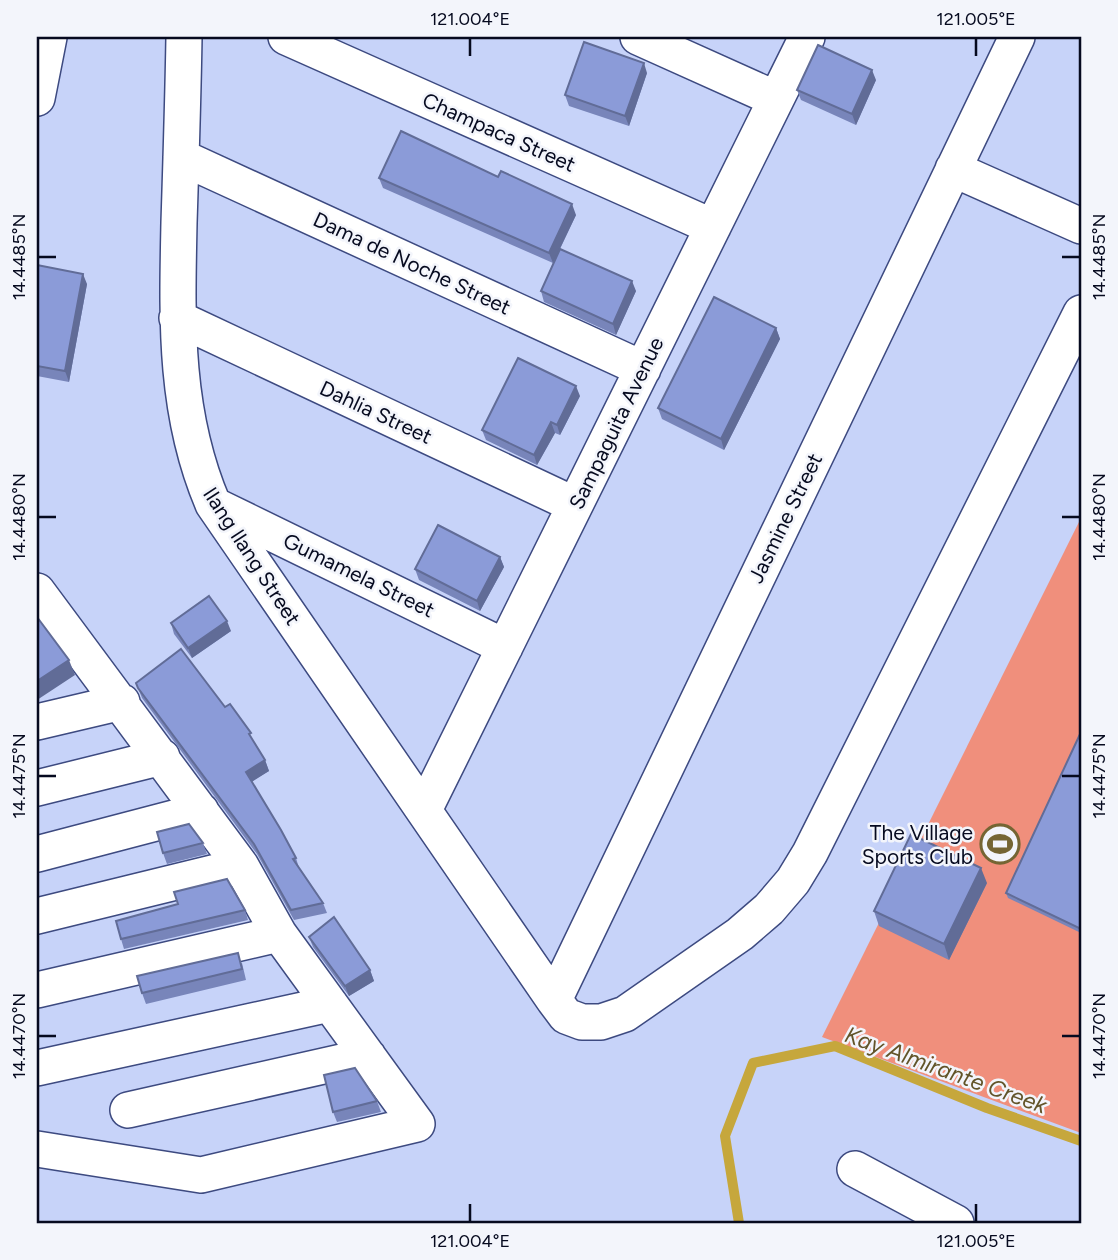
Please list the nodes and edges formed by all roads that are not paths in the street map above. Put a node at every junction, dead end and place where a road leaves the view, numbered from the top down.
1 (49, 37) edge
2 (184, 37) edge
3 (286, 37) edge
4 (638, 37) edge
5 (807, 37) edge
6 (1017, 37) edge
7 (37, 98) edge
8 (776, 99) junction
9 (181, 157) junction
10 (953, 169) junction
11 (1081, 226) edge
12 (713, 227) junction
13 (1081, 313) edge
14 (177, 318) junction
15 (643, 369) junction
16 (213, 504) junction
17 (575, 505) junction
18 (37, 591) edge
19 (505, 646) junction
20 (122, 702) junction
21 (37, 722) edge
22 (162, 757) junction
23 (37, 788) edge
24 (424, 810) junction
25 (201, 811) junction
26 (37, 854) edge
27 (241, 866) junction
28 (37, 916) edge
29 (279, 934) junction
30 (37, 989) edge
31 (554, 1000) junction
32 (330, 1004) junction
33 (368, 1056) junction
34 (37, 1068) edge
35 (128, 1110) dead end
36 (37, 1149) edge
37 (855, 1169) dead end
38 (956, 1223) edge

1 - 7 street
2 - 9 street, Ilang Ilang Street
3 - 12 street, Champaca Street
4 - 8 street
5 - 8 street, Sampaguita Avenue
6 - 10 street, Jasmine Street
8 - 12 street, Sampaguita Avenue
9 - 14 street, Ilang Ilang Street
9 - 15 street, Dama de Noche Street
10 - 11 street
10 - 31 street, Jasmine Street
12 - 15 street, Sampaguita Avenue
13 - 31 street, Ilang Ilang Street
14 - 16 street, Ilang Ilang Street
14 - 17 street, Dahlia Street
15 - 17 street, Sampaguita Avenue
16 - 19 street, Gumamela Street
16 - 24 street, Ilang Ilang Street
17 - 19 street, Sampaguita Avenue
18 - 20 street
19 - 24 street, Sampaguita Avenue
20 - 21 street
20 - 22 street
22 - 23 street
22 - 25 street
24 - 31 street, Ilang Ilang Street
25 - 26 street
25 - 27 street
27 - 28 street
27 - 29 street
29 - 30 street
29 - 32 street
32 - 33 street
32 - 34 street
33 - 35 street
33 - 36 street
37 - 38 street

